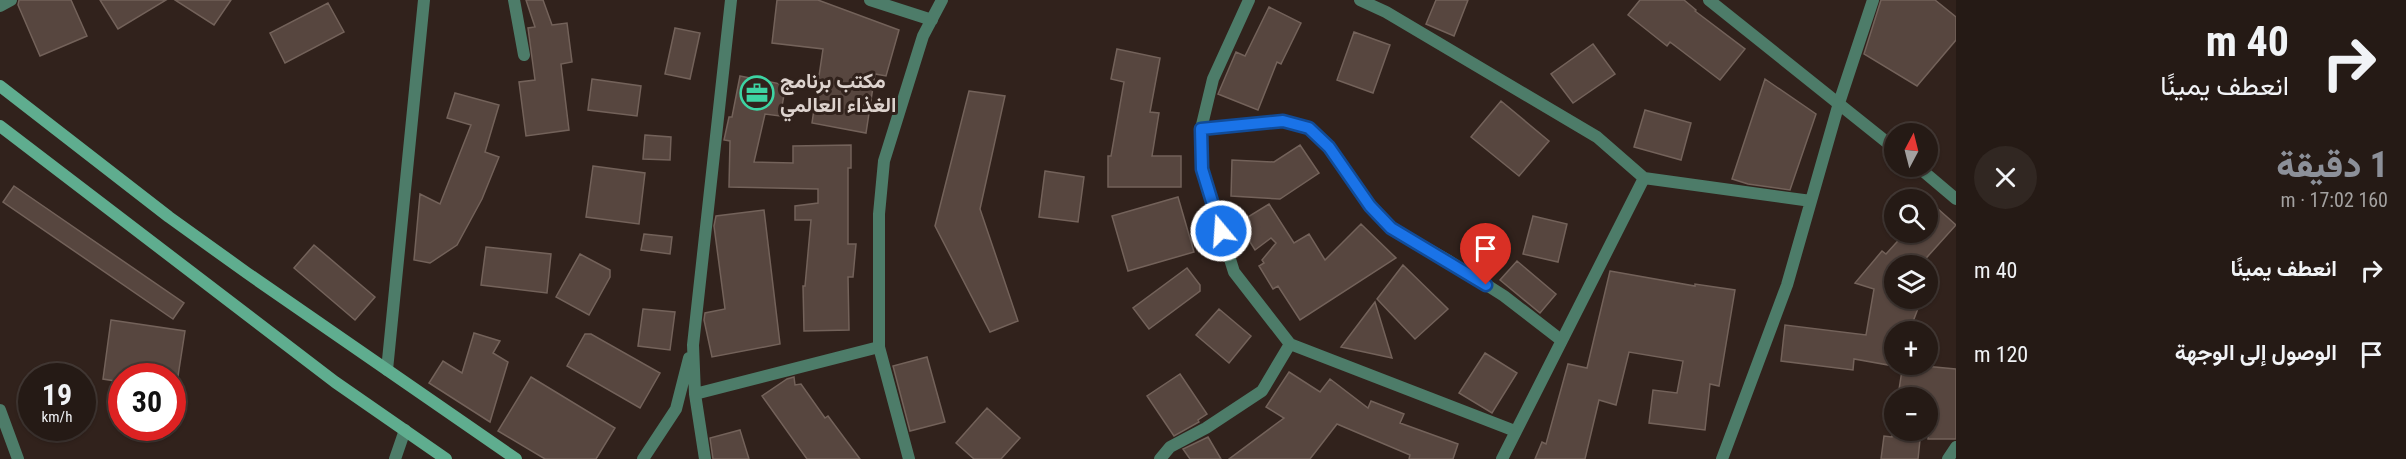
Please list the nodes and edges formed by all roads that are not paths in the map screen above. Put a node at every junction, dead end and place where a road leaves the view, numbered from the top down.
1 (11, 0) edge
2 (424, 0) edge
3 (513, 0) edge
4 (730, 0) edge
5 (870, 0) edge
6 (942, 0) edge
7 (1249, 0) edge
8 (1360, 0) edge
9 (1709, 0) edge
10 (1873, 0) edge
11 (0, 6) edge
12 (932, 20) junction
13 (524, 56) dead end
14 (0, 86) edge
15 (1839, 103) junction
16 (0, 126) edge
17 (1201, 129) junction
18 (1884, 140) edge
19 (1930, 177) edge
20 (1644, 178) junction
21 (1956, 199) edge
22 (1811, 201) junction
23 (1561, 340) junction
24 (1290, 344) junction
25 (693, 345) junction
26 (879, 347) junction
27 (387, 369) junction
28 (695, 394) junction
29 (0, 410) edge
30 (405, 430) junction
31 (1515, 431) junction
32 (1956, 447) edge
33 (18, 459) edge
34 (395, 459) edge
35 (446, 459) edge
36 (516, 459) edge
37 (643, 459) edge
38 (705, 459) edge
39 (909, 459) edge
40 (1160, 459) edge
41 (1502, 459) edge
42 (1722, 459) edge
43 (1948, 459) edge

1 - 11 street
2 - 27 street
3 - 13 street
4 - 25 street
5 - 12 street
6 - 12 street
7 - 17 street
8 - 20 street
9 - 15 street
10 - 15 street
12 - 26 street
14 - 27 street
15 - 18 street
15 - 22 street
16 - 30 street
17 - 23 street
17 - 24 street
19 - 21 street
20 - 22 street
20 - 23 street
22 - 42 street
23 - 31 street
24 - 31 street
24 - 40 street
25 - 28 street
25 - 37 street
26 - 28 street
26 - 39 street
27 - 36 street
28 - 38 street
29 - 33 street
30 - 34 street
30 - 35 street
31 - 41 street
32 - 43 street

